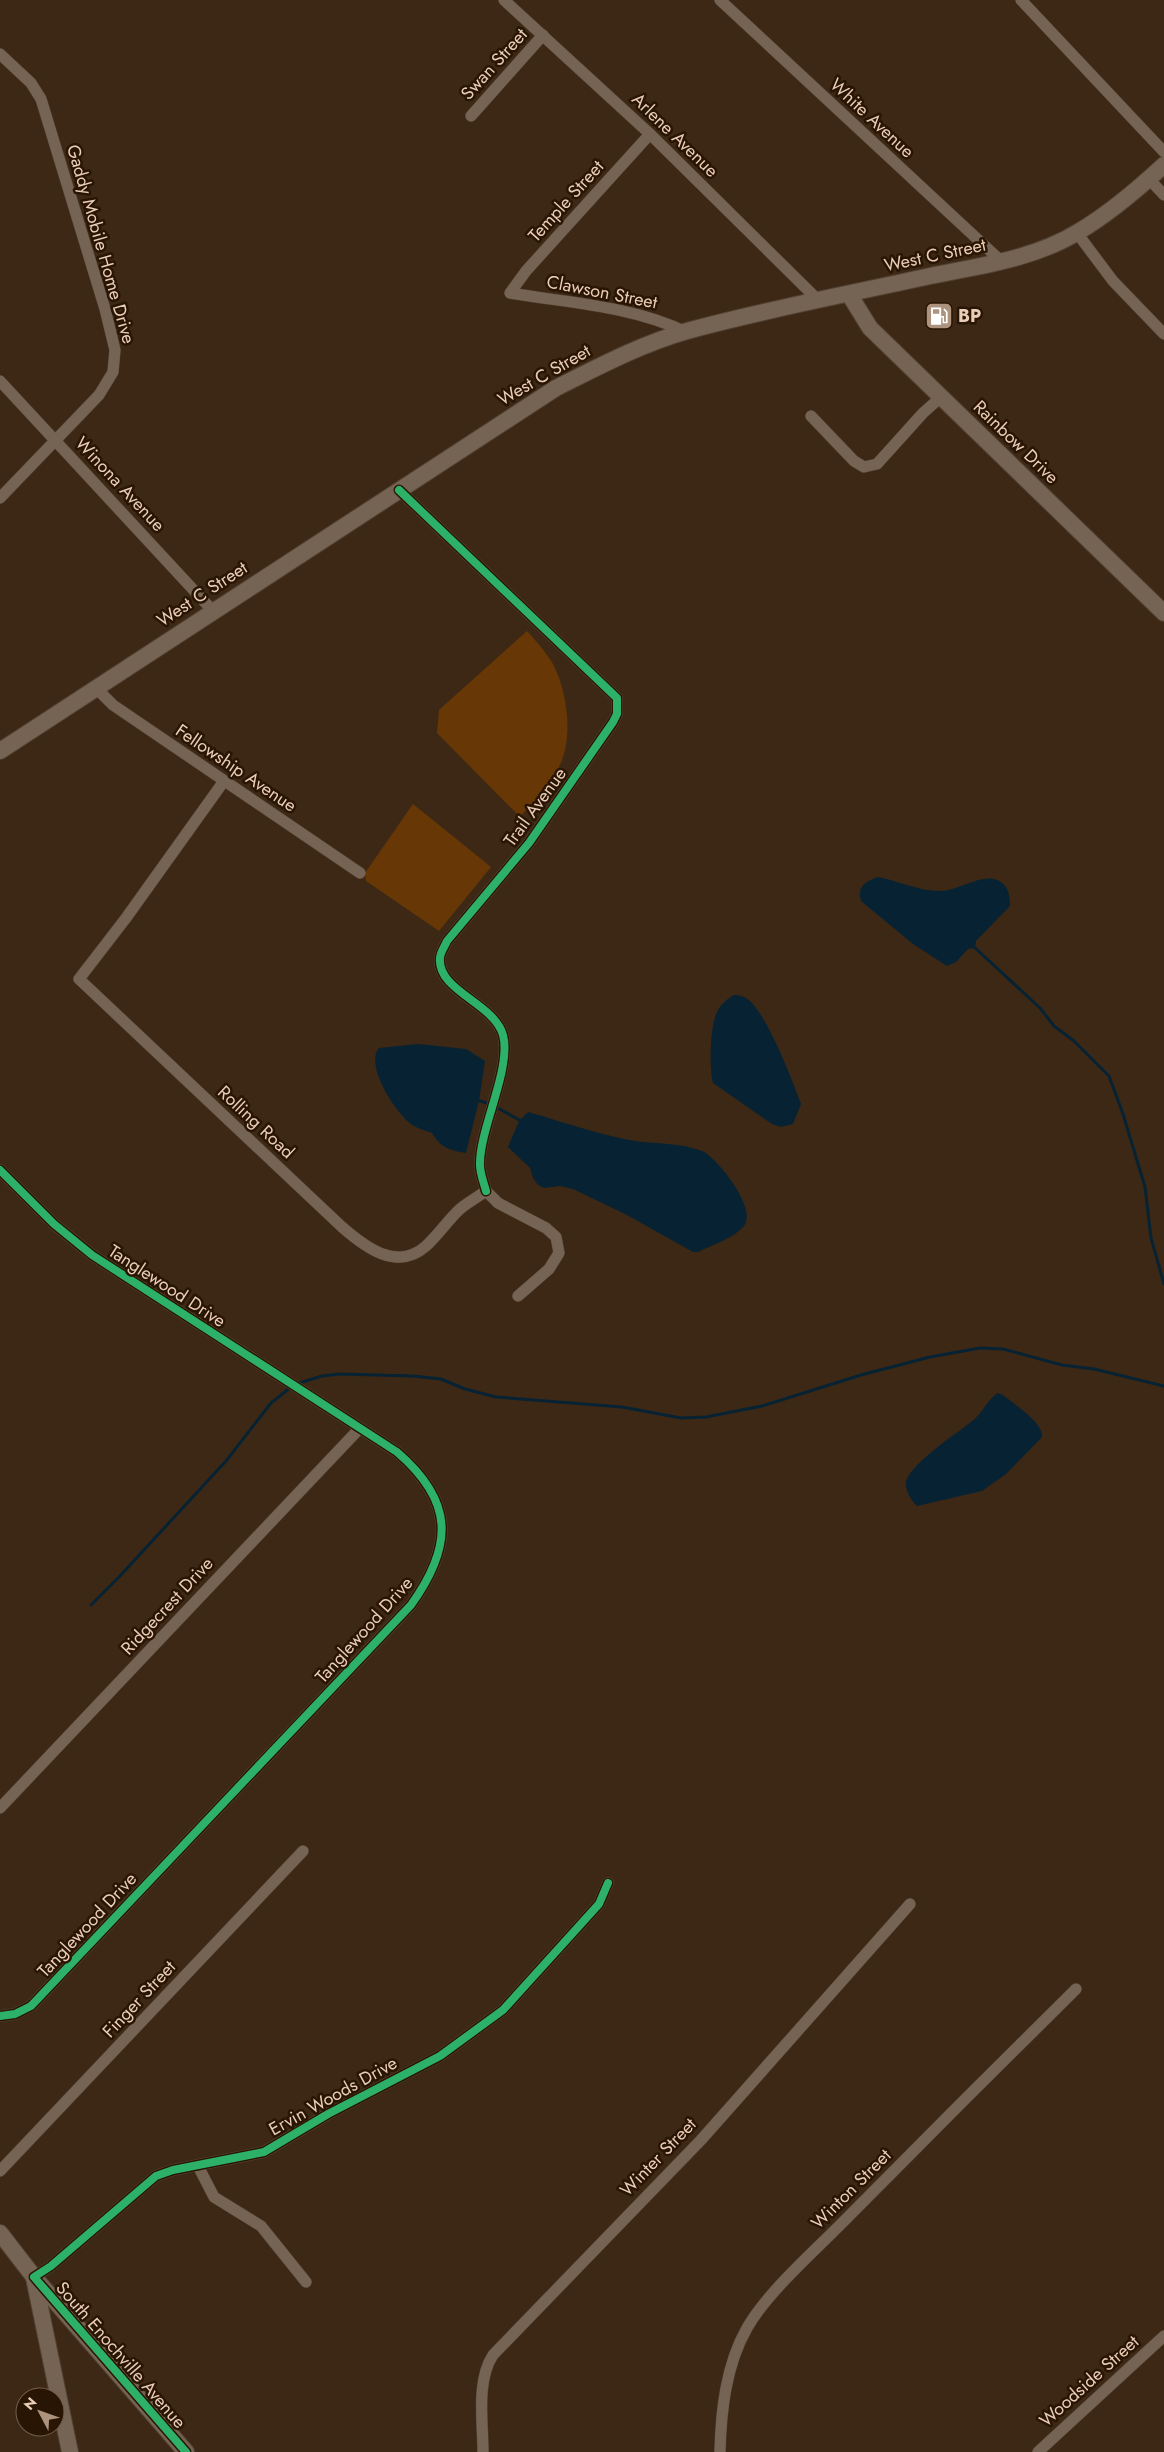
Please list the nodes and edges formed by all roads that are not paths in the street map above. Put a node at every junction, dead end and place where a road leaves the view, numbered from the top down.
1 (504, 0) edge
2 (720, 0) edge
3 (1022, 0) edge
4 (543, 35) junction
5 (0, 54) edge
6 (471, 116) dead end
7 (650, 134) junction
8 (1164, 152) edge
9 (1164, 165) edge
10 (1149, 179) junction
11 (1164, 195) edge
12 (1077, 233) junction
13 (1001, 261) junction
14 (510, 293) joint
15 (848, 294) junction
16 (818, 300) junction
17 (686, 332) junction
18 (1164, 334) edge
19 (0, 381) edge
20 (941, 397) junction
21 (811, 416) dead end
22 (55, 439) junction
23 (399, 490) junction
24 (0, 498) edge
25 (213, 611) junction
26 (1164, 613) edge
27 (96, 688) junction
28 (0, 751) edge
29 (224, 781) junction
30 (360, 873) dead end
31 (0, 1170) edge
32 (486, 1191) junction
33 (518, 1296) dead end
34 (360, 1428) junction
35 (0, 1808) edge
36 (303, 1851) dead end
37 (608, 1883) dead end
38 (910, 1904) dead end
39 (1076, 1989) dead end
40 (0, 2016) edge
41 (198, 2166) junction
42 (0, 2171) edge
43 (0, 2233) edge
44 (34, 2277) junction
45 (306, 2282) dead end
46 (1164, 2336) edge
47 (70, 2452) edge
48 (186, 2452) edge
49 (483, 2452) edge
50 (720, 2452) edge
51 (1038, 2452) edge

1 - 4 street, Arlene Avenue
2 - 13 street, White Avenue
3 - 8 street
4 - 6 street, Swan Street
4 - 7 street, Arlene Avenue
5 - 22 street, Gaddy Mobile Home Drive
7 - 14 street, Temple Street
7 - 16 street, Arlene Avenue
9 - 10 main road, West C Street
10 - 11 street
10 - 12 main road, West C Street
12 - 13 main road, West C Street
12 - 18 street
13 - 15 main road, West C Street
14 - 17 street, Clawson Street
15 - 16 main road, West C Street
15 - 20 main road, Rainbow Drive
16 - 17 main road, West C Street
17 - 23 main road, West C Street
19 - 22 street, Winona Avenue
20 - 21 street
20 - 26 main road, Rainbow Drive
22 - 24 street, Gaddy Mobile Home Drive
22 - 25 street, Winona Avenue
23 - 25 main road, West C Street
23 - 32 street, Trail Avenue
25 - 27 main road, West C Street
27 - 28 main road, West C Street
27 - 29 street, Fellowship Avenue
29 - 30 street, Fellowship Avenue
29 - 32 street, Rolling Road
31 - 34 street, Tanglewood Drive
32 - 33 street
34 - 35 street, Ridgecrest Drive
34 - 40 street, Tanglewood Drive
36 - 42 street, Finger Street
37 - 41 street, Ervin Woods Drive
38 - 49 street, Winter Street
39 - 50 street, Winton Street
41 - 44 street, Ervin Woods Drive
41 - 45 street
43 - 44 main road, South Enochville Avenue
44 - 47 main road
44 - 48 main road, South Enochville Avenue
46 - 51 street, Woodside Street

